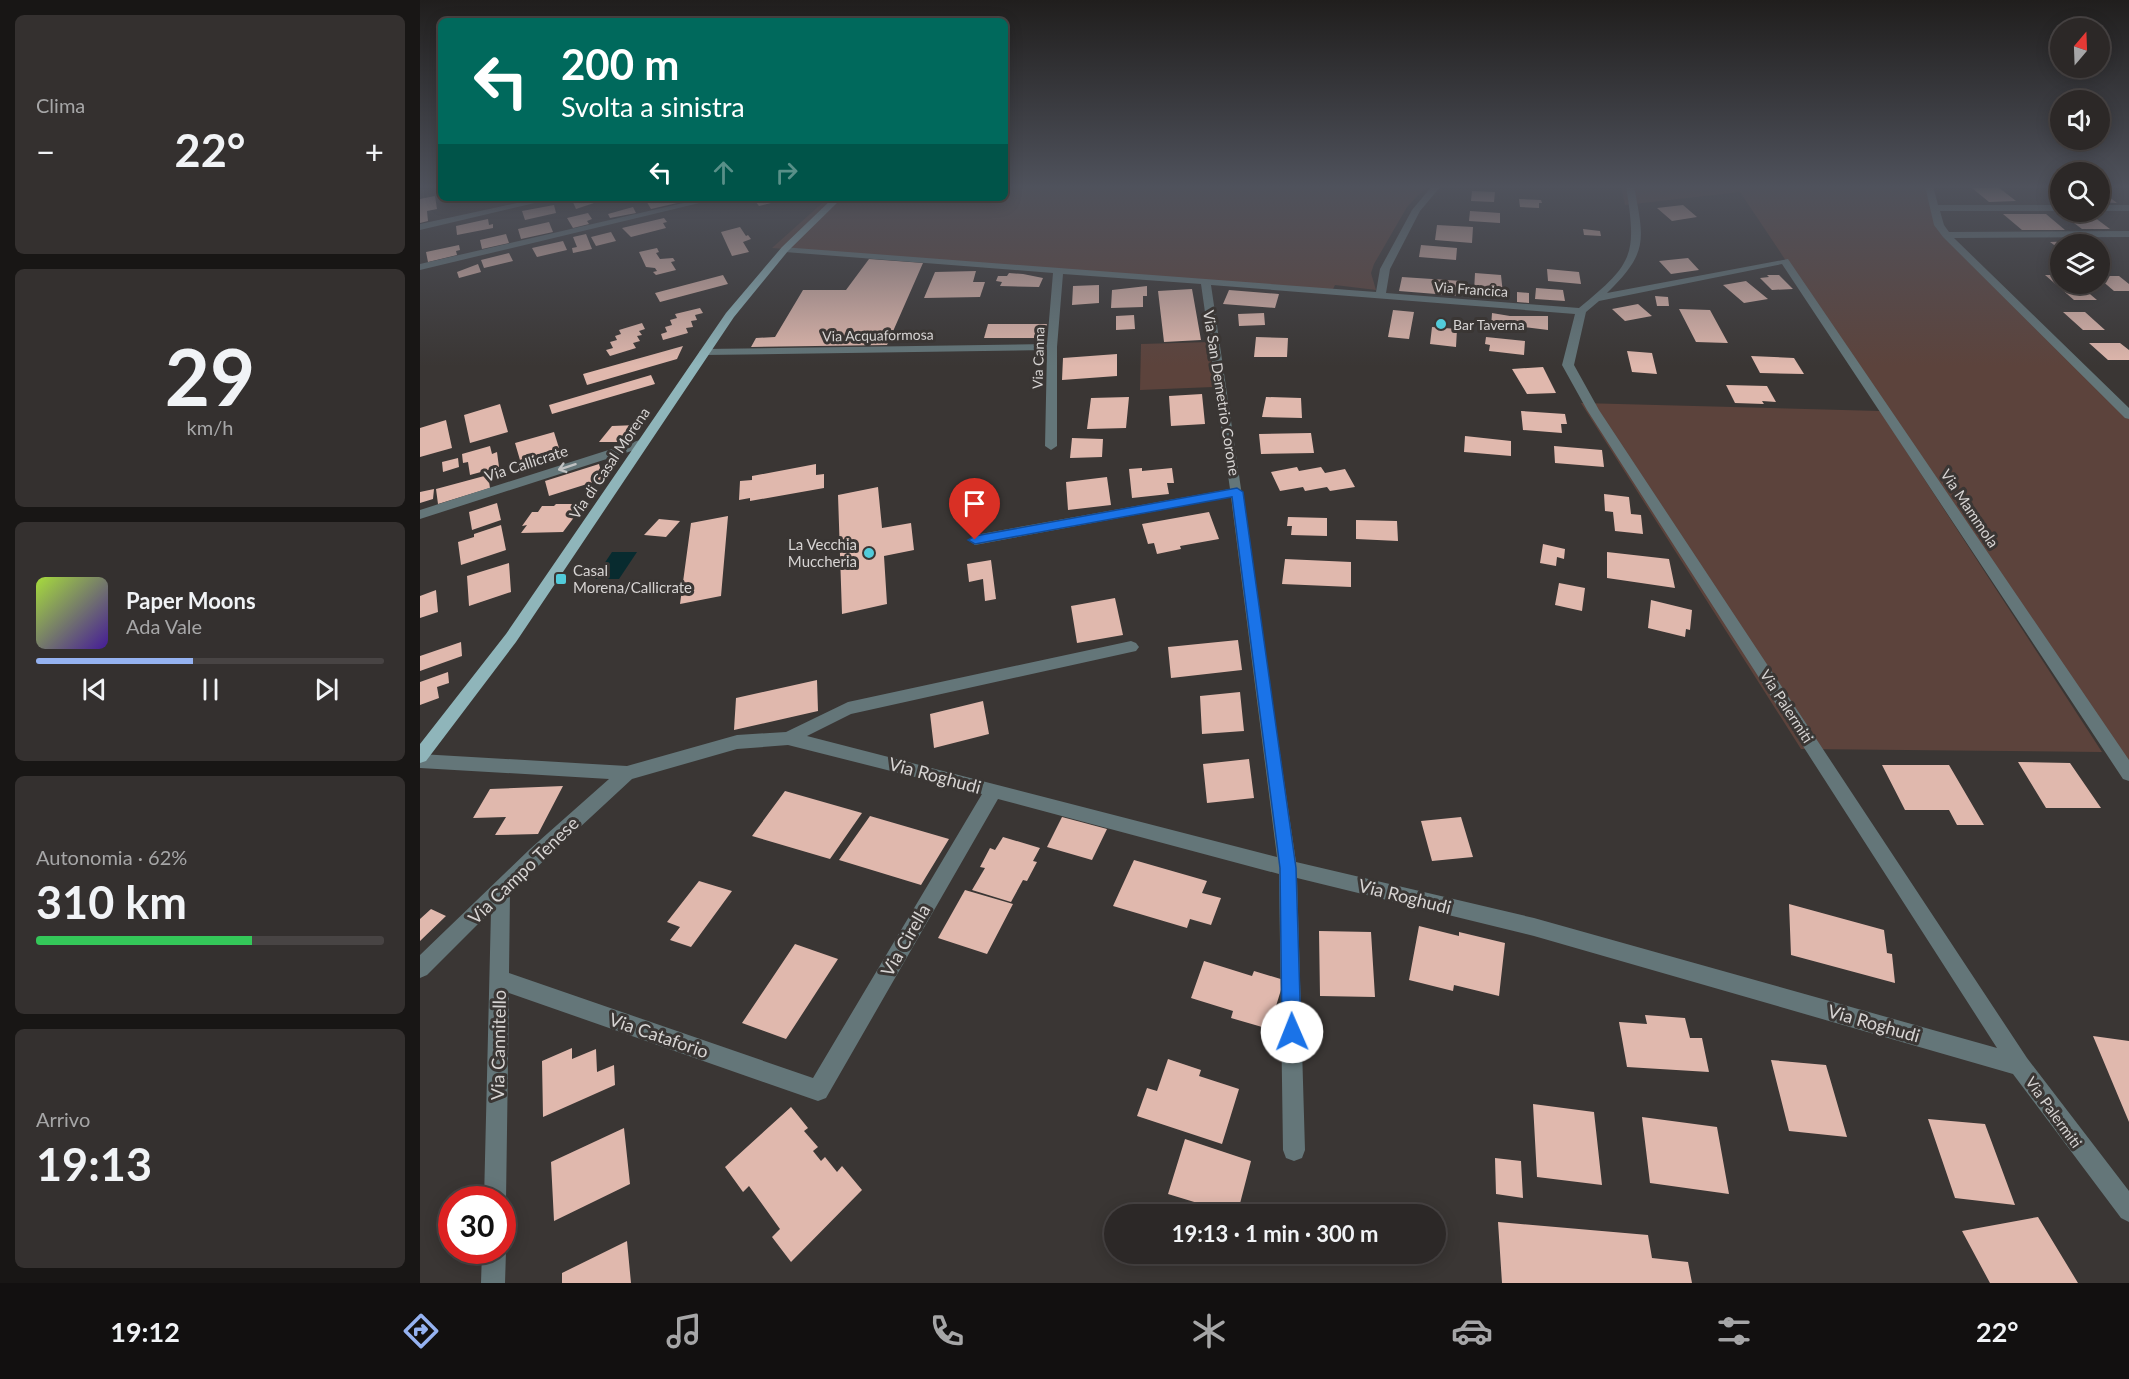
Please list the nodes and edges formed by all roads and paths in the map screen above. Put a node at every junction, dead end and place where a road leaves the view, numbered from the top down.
1 (511, 246) edge
2 (788, 246) edge
3 (1397, 246) edge
4 (1636, 246) edge
5 (1957, 246) edge
6 (785, 249) junction
7 (420, 267) edge
8 (1058, 270) junction
9 (1206, 282) junction
10 (1381, 295) junction
11 (1599, 298) junction
12 (1581, 311) junction
13 (1052, 347) junction
14 (704, 352) junction
15 (2129, 415) edge
16 (643, 443) junction
17 (1051, 446) dead end
18 (1237, 492) junction
19 (420, 515) edge
20 (975, 540) dead end
21 (1131, 648) dead end
22 (788, 738) junction
23 (420, 756) edge
24 (420, 761) edge
25 (627, 773) junction
26 (2129, 774) edge
27 (993, 790) junction
28 (1288, 868) junction
29 (501, 890) junction
30 (420, 968) edge
31 (500, 980) junction
32 (2020, 1065) junction
33 (818, 1090) joint
34 (1294, 1150) dead end
35 (495, 1186) edge
36 (2129, 1210) edge
37 (494, 1264) edge
38 (493, 1283) edge

1 - 7 street
2 - 6 main road, Via di Casal Morena
3 - 10 street
4 - 11 street
5 - 15 street
6 - 8 street, Via Francica
6 - 14 main road, Via di Casal Morena
8 - 9 street, Via Francica
8 - 13 street, Via Canna
9 - 10 street, Via Francica
9 - 18 street, Via San Demetrio Corone
10 - 12 street, Via Francica
11 - 12 street
11 - 26 street, Via Mammola
12 - 32 street, Via Palermiti
13 - 14 street, Via Acquaformosa
13 - 17 street, Via Canna
14 - 16 main road, Via di Casal Morena
16 -> 19 street, Via Callicrate
16 - 23 main road, Via di Casal Morena
18 - 20 street
18 - 28 street, Via San Demetrio Corone
21 - 22 street, Via Roghudi
22 - 25 street, Via Roghudi
22 - 27 street, Via Roghudi
24 - 25 street, Via Roghudi
25 - 29 street, Via Campo Tenese
27 - 28 street, Via Roghudi
27 - 33 street, Via Cirella
28 - 32 street, Via Roghudi
28 - 34 street, Via San Demetrio Corone
29 - 30 street, Via Campo Tenese
29 - 31 street, Via Cannitello
31 - 33 street, Via Cataforio
31 - 35 street, Via Cannitello
32 - 36 street, Via Palermiti
37 - 38 street

